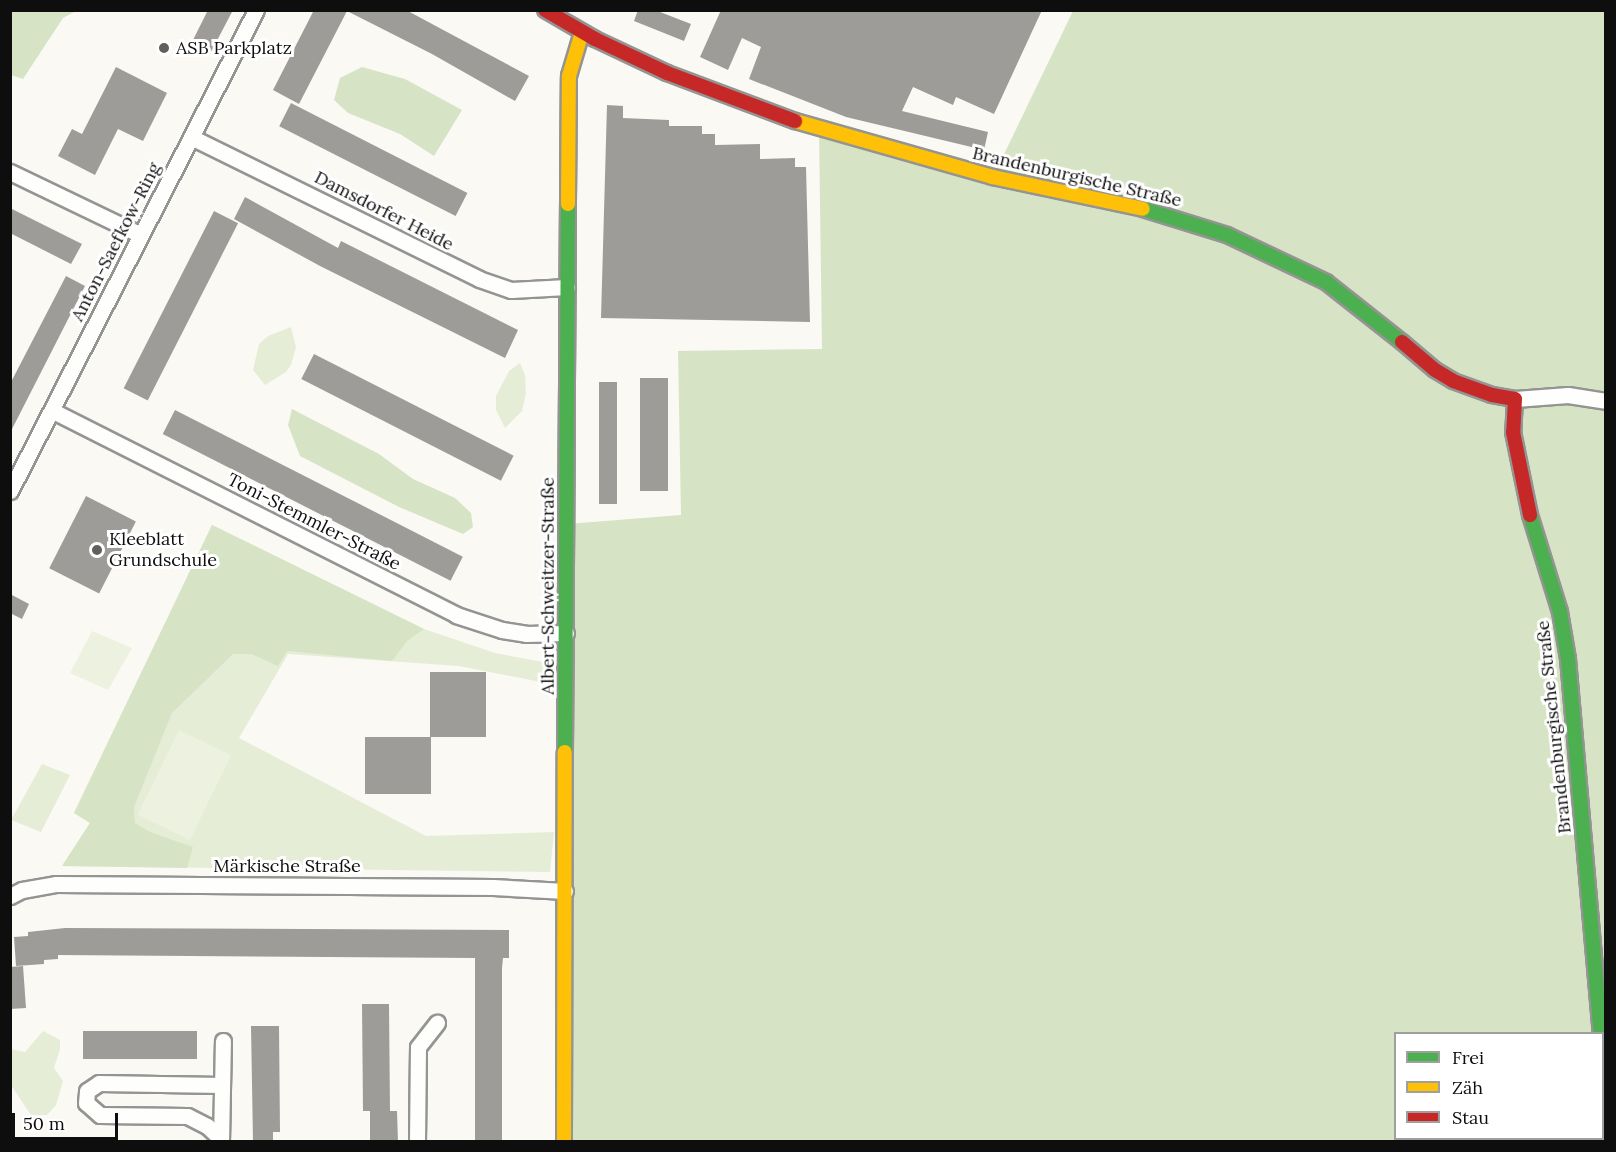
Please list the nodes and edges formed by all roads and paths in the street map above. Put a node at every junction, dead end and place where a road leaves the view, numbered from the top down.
1 (256, 10) edge
2 (545, 10) edge
3 (582, 32) junction
4 (191, 137) junction
5 (10, 172) edge
6 (141, 235) junction
7 (567, 287) junction
8 (1515, 399) junction
9 (1605, 402) edge
10 (53, 411) junction
11 (10, 491) edge
12 (566, 633) junction
13 (565, 891) junction
14 (10, 897) edge
15 (437, 1023) dead end
16 (1600, 1032) edge
17 (224, 1041) dead end
18 (222, 1084) junction
19 (221, 1140) edge
20 (417, 1142) edge
21 (564, 1142) edge

1 - 4 street, Anton-Saefkow-Ring
2 - 3 street, Brandenburgische Straße
3 - 7 street, Albert-Schweitzer-Straße
3 - 8 street, Brandenburgische Straße
4 - 6 street, Anton-Saefkow-Ring
4 - 7 street, Damsdorfer Heide
5 - 6 street
6 - 10 street, Anton-Saefkow-Ring
7 - 12 street, Albert-Schweitzer-Straße
8 - 9 street
8 - 16 street, Brandenburgische Straße
10 - 11 street, Anton-Saefkow-Ring
10 - 12 street, Toni-Stemmler-Straße
12 - 13 street, Albert-Schweitzer-Straße
13 - 14 street, Märkische Straße
13 - 21 street, Albert-Schweitzer-Straße
15 - 20 street
17 - 18 street
18 - 19 street
18 - 19 street

